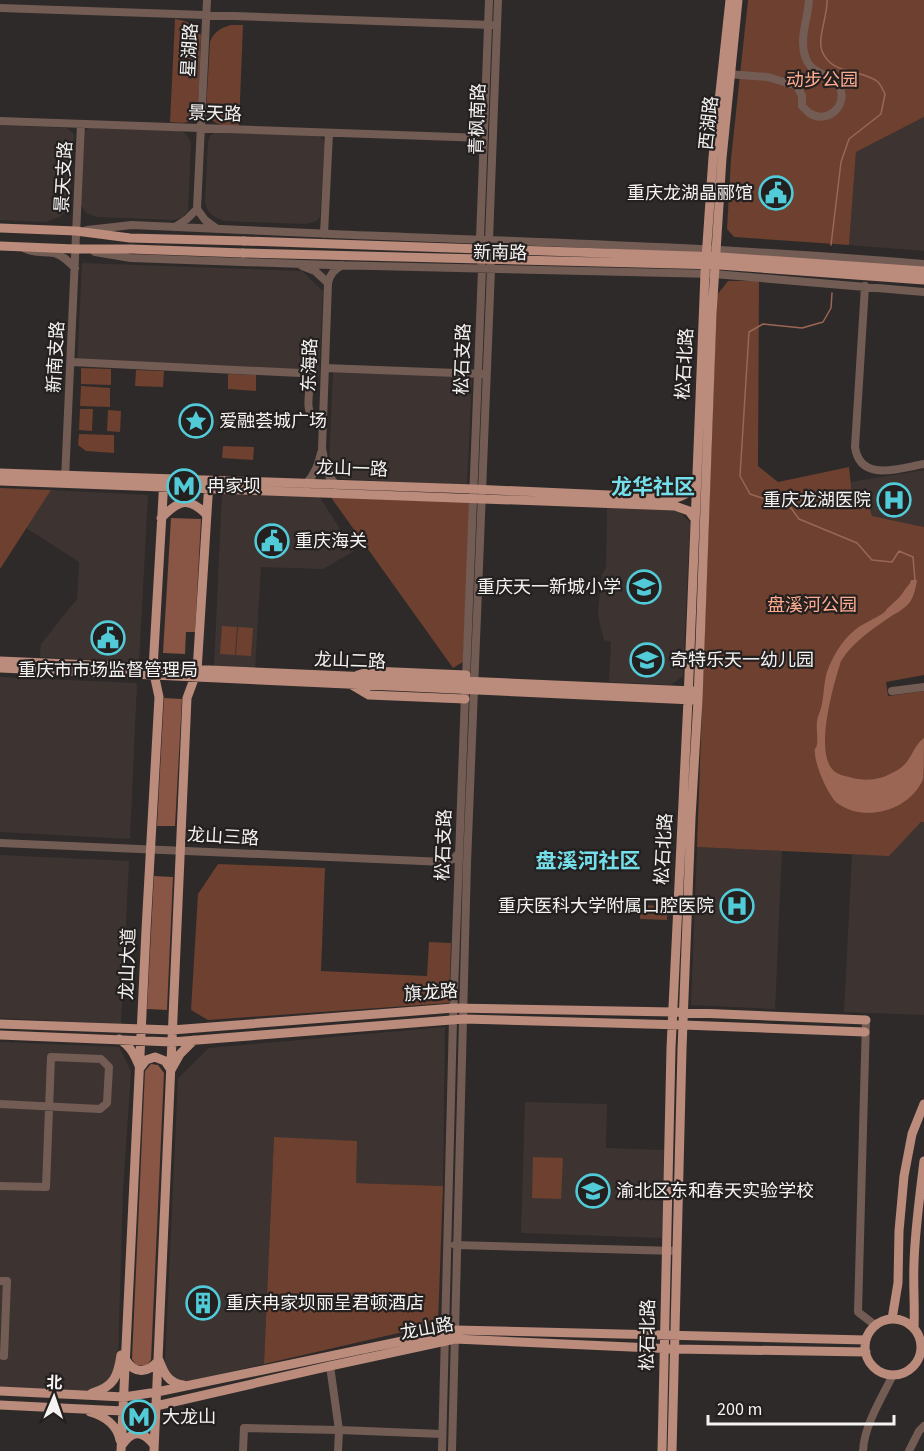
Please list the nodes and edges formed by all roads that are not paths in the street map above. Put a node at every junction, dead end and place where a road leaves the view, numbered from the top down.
1 (207, 0) edge
2 (489, 0) edge
3 (498, 0) edge
4 (730, 0) edge
5 (738, 0) edge
6 (809, 0) edge
7 (0, 8) edge
8 (207, 15) junction
9 (492, 25) junction
10 (727, 74) junction
11 (0, 121) edge
12 (81, 124) junction
13 (201, 129) junction
14 (329, 133) junction
15 (484, 138) junction
16 (197, 209) junction
17 (174, 227) junction
18 (0, 228) edge
19 (217, 229) junction
20 (76, 231) junction
21 (324, 234) junction
22 (480, 240) junction
23 (489, 240) junction
24 (0, 246) edge
25 (23, 247) junction
26 (75, 249) junction
27 (711, 250) junction
28 (297, 264) junction
29 (924, 264) edge
30 (342, 265) junction
31 (75, 268) junction
32 (482, 269) junction
33 (491, 269) junction
34 (924, 271) edge
35 (710, 273) junction
36 (924, 280) edge
37 (328, 283) junction
38 (865, 286) junction
39 (924, 292) edge
40 (71, 362) junction
41 (325, 368) junction
42 (477, 374) junction
43 (486, 374) junction
44 (323, 419) junction
45 (924, 464) edge
46 (322, 465) junction
47 (0, 473) edge
48 (65, 480) junction
49 (0, 481) edge
50 (163, 483) junction
51 (696, 483) junction
52 (306, 484) junction
53 (209, 485) junction
54 (336, 485) junction
55 (477, 494) junction
56 (207, 515) junction
57 (161, 518) junction
58 (695, 519) junction
59 (0, 662) edge
60 (0, 668) edge
61 (154, 672) junction
62 (196, 674) junction
63 (350, 681) junction
64 (469, 684) junction
65 (924, 687) edge
66 (892, 691) dead end
67 (693, 696) junction
68 (465, 699) junction
69 (0, 843) edge
70 (150, 849) junction
71 (180, 850) junction
72 (459, 853) junction
73 (445, 862) junction
74 (458, 873) junction
75 (454, 1008) junction
76 (464, 1008) junction
77 (673, 1012) junction
78 (683, 1013) junction
79 (453, 1019) junction
80 (464, 1019) junction
81 (866, 1020) joint
82 (0, 1024) edge
83 (672, 1025) junction
84 (683, 1025) junction
85 (172, 1030) junction
86 (865, 1032) junction
87 (0, 1035) edge
88 (141, 1035) junction
89 (119, 1039) junction
90 (194, 1040) junction
91 (172, 1042) junction
92 (140, 1068) junction
93 (171, 1070) junction
94 (0, 1104) edge
95 (924, 1104) edge
96 (49, 1106) junction
97 (924, 1161) edge
98 (0, 1186) edge
99 (447, 1245) junction
100 (458, 1245) junction
101 (667, 1251) junction
102 (677, 1251) junction
103 (0, 1281) edge
104 (892, 1319) junction
105 (875, 1326) junction
106 (914, 1328) junction
107 (665, 1335) junction
108 (450, 1336) junction
109 (675, 1336) junction
110 (127, 1339) junction
111 (866, 1340) junction
112 (664, 1349) junction
113 (675, 1349) junction
114 (866, 1352) junction
115 (0, 1355) edge
116 (126, 1360) junction
117 (159, 1360) junction
118 (330, 1366) junction
119 (893, 1375) junction
120 (190, 1385) junction
121 (0, 1391) edge
122 (157, 1392) junction
123 (82, 1395) junction
124 (124, 1397) junction
125 (0, 1405) edge
126 (156, 1407) junction
127 (77, 1408) junction
128 (123, 1411) junction
129 (924, 1426) edge
130 (339, 1430) junction
131 (442, 1434) junction
132 (121, 1448) edge
133 (154, 1448) edge
134 (243, 1451) edge
135 (338, 1451) edge
136 (442, 1451) edge
137 (452, 1451) edge
138 (662, 1451) edge
139 (672, 1451) edge
140 (862, 1451) edge
141 (909, 1451) edge

1 - 8 street, 星湖路
2 - 9 street, 青枫南路
3 - 9 street, 青枫南路
4 - 10 main road, 西湖路
5 - 10 main road, 西湖路
6 - 10 street
7 - 8 street
8 - 9 street
8 - 13 street, 星湖路
9 - 15 street, 青枫南路
9 - 23 street, 青枫南路
10 - 27 main road, 西湖路
11 - 12 street, 景天路
12 - 13 street, 景天路
12 - 20 street, 景天支路
13 - 14 street, 景天路
13 - 16 street, 星湖路
14 - 15 street, 景天路
14 - 21 street
15 - 22 street, 青枫南路
16 - 17 street
16 - 19 street
17 - 19 street, 新南路
17 - 20 street, 新南路
18 - 20 main road, 新南路
19 - 21 street, 新南路
20 - 26 street, 新南支路
20 - 34 main road, 新南路, bridge
21 - 22 street, 新南路
22 - 23 street, 新南路
22 - 32 street, 松石支路
23 - 27 street, 新南路
23 - 33 street, 松石支路
24 - 25 main road, 新南路
25 - 26 main road, 新南路
25 - 31 street
26 - 28 street, 新南路
26 - 31 street, 新南支路
26 - 36 main road, 新南路, bridge
27 - 29 street, 新南路
27 - 35 main road, 松石北路
28 - 30 street, 新南路
28 - 37 street
30 - 32 street, 新南路
30 - 37 street
31 - 40 street, 新南支路
32 - 33 street, 新南路
32 - 42 street, 松石支路
33 - 35 street, 新南路
33 - 43 street, 松石支路
35 - 38 street, 新南路
35 - 51 main road, 松石北路
35 - 67 main road, 松石北路
37 - 41 street, 东海路
38 - 39 street, 新南路
38 - 45 street
40 - 44 street
40 - 48 street, 新南支路
41 - 42 street
41 - 44 street, 东海路
42 - 43 street
42 - 55 street, 松石支路
43 - 55 street, 松石支路
44 - 46 street, 东海路
46 - 52 street, 东海路
46 - 54 street
47 - 48 main road, 龙山一路
48 - 49 main road, 龙山一路
48 - 50 main road, 龙山一路
50 - 53 main road, 龙山一路
50 - 57 main road, 龙山大道
51 - 55 main road, 龙山一路
51 - 58 main road, 松石北路
52 - 53 main road, 龙山一路
52 - 54 main road, 龙山一路
53 - 55 main road, 龙山一路
53 - 56 main road
54 - 55 main road, 龙山一路
55 - 58 main road, 龙山一路
55 - 64 street, 松石支路
56 - 57 main road
56 - 62 main road
57 - 61 main road, 龙山大道
58 - 67 main road, 松石北路
59 - 61 main road, 龙山二路
60 - 61 main road, 龙山二路
61 - 62 main road, 龙山二路
61 - 70 main road, 龙山大道
62 - 63 main road, 龙山二路
62 - 71 main road
63 - 64 main road, 龙山二路
63 - 68 main road
64 - 67 main road, 龙山二路
64 - 68 street, 松石支路
64 - 76 street, 松石支路
65 - 66 street
67 - 77 main road, 松石北路
67 - 78 main road, 松石北路
68 - 72 street, 松石支路
69 - 70 street, 龙山三路
70 - 71 street, 龙山三路
70 - 88 main road, 龙山大道
71 - 73 street, 龙山三路
71 - 85 main road
72 - 73 street
72 - 74 street, 松石支路
73 - 74 street
74 - 75 street, 松石支路
75 - 76 main road, 旗龙路
75 - 79 street, 松石支路
75 - 85 main road, 旗龙路
76 - 77 main road, 旗龙路
76 - 80 street, 松石支路
77 - 78 main road, 旗龙路
77 - 83 main road, 松石北路
78 - 81 main road, 旗龙路
78 - 84 main road, 松石北路
79 - 80 main road
79 - 90 main road
79 - 99 street, 松石支路
80 - 83 main road
80 - 100 street, 松石支路
81 - 86 street
82 - 88 main road, 旗龙路
83 - 84 main road
83 - 101 main road, 松石北路
84 - 86 main road
84 - 102 main road, 松石北路
85 - 88 main road, 旗龙路
85 - 91 main road
86 - 105 street
87 - 89 main road
88 - 89 main road
88 - 91 main road
88 - 92 main road, 龙山大道
89 - 92 main road
90 - 91 main road
90 - 93 main road
91 - 93 main road
92 - 93 main road
92 - 110 main road, 龙山大道
93 - 117 main road
94 - 96 street
95 - 104 main road
96 - 96 street
96 - 98 street
97 - 106 main road
99 - 100 street
99 - 108 street, 松石支路
100 - 101 street
100 - 108 street, 松石支路
101 - 102 street
101 - 107 main road, 松石北路
102 - 109 main road, 松石北路
103 - 115 street
104 - 105 main road
104 - 106 main road
105 - 111 main road
106 - 119 main road
107 - 108 main road, 龙山路
107 - 109 main road, 龙山路
107 - 112 main road, 松石北路
108 - 112 main road, 龙山路
108 - 118 main road, 龙山路
108 - 120 main road, 龙山路
108 - 131 street, 松石支路
108 - 137 street, 松石支路
109 - 111 main road, 龙山路
109 - 113 main road, 松石北路
110 - 116 main road, 龙山大道
110 - 123 main road
111 - 114 main road
112 - 113 main road, 龙山路
112 - 138 main road, 松石北路
113 - 114 main road, 龙山路
113 - 139 main road, 松石北路
114 - 119 main road
116 - 117 main road
116 - 124 main road, 龙山大道
117 - 120 main road
117 - 122 main road
118 - 126 main road, 龙山路
118 - 130 street
119 - 140 street
120 - 122 main road, 龙山路
121 - 123 main road, 龙山路
122 - 124 main road, 龙山路
122 - 126 main road
123 - 124 main road, 龙山路
124 - 128 main road, 龙山大道
125 - 127 main road, 龙山路
126 - 128 main road, 龙山路
126 - 133 main road
127 - 128 main road, 龙山路
127 - 132 main road
128 - 132 main road, 龙山大道
129 - 141 street
130 - 131 street
130 - 134 street
130 - 135 street
131 - 136 street, 松石支路
132 - 133 main road

